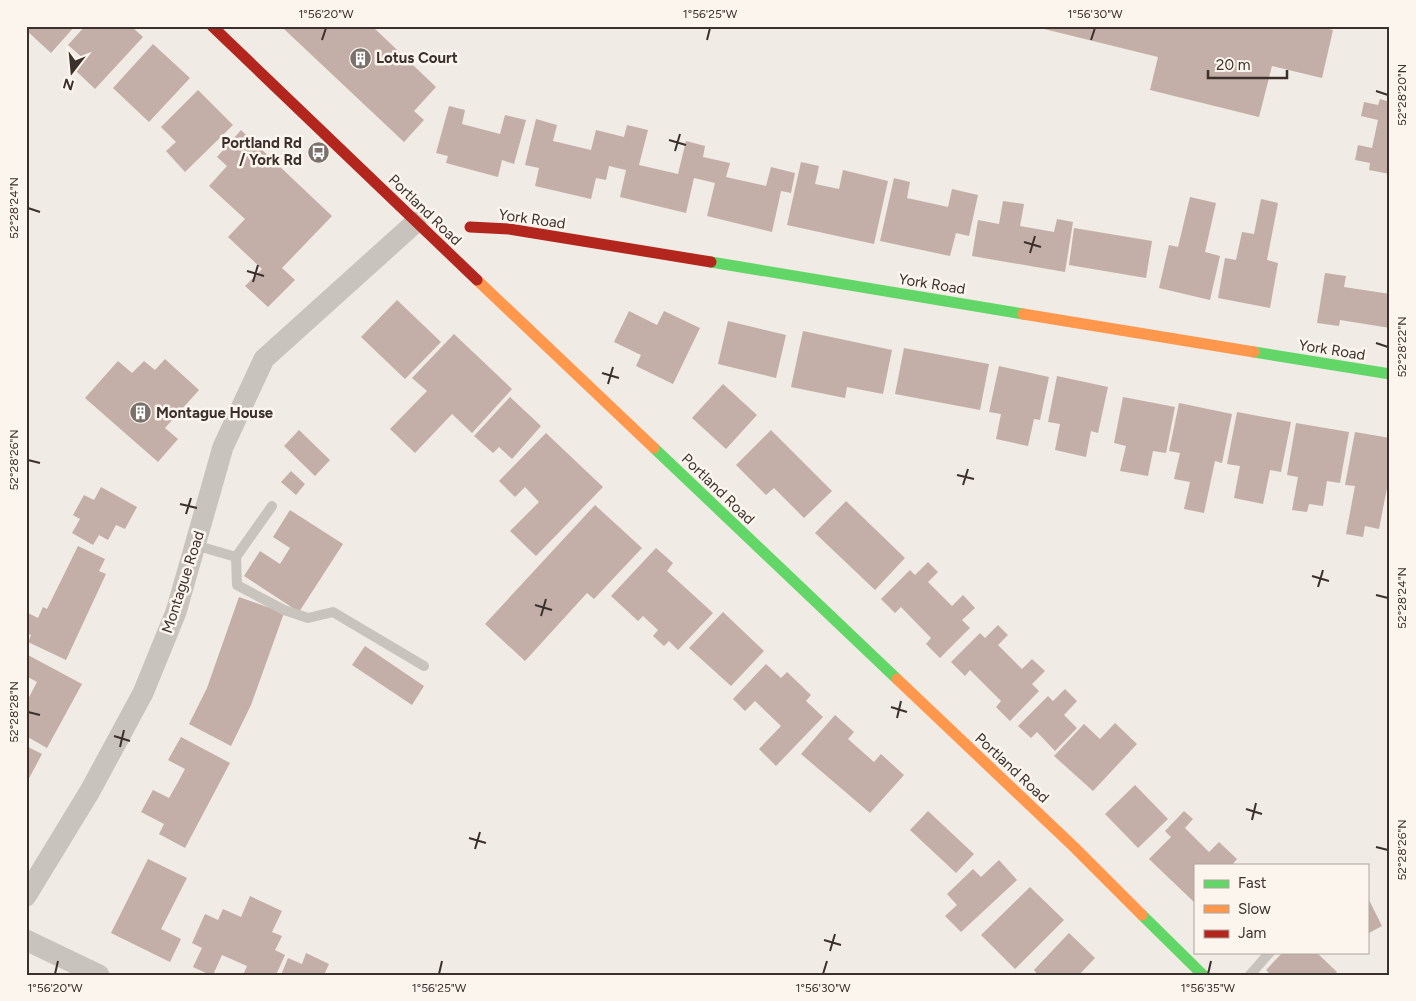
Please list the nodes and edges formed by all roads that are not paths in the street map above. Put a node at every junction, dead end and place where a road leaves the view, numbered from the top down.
1 (212, 26) edge
2 (416, 222) junction
3 (470, 227) dead end
4 (1390, 374) edge
5 (272, 506) dead end
6 (195, 545) junction
7 (236, 557) junction
8 (424, 666) dead end
9 (26, 896) edge
10 (26, 940) edge
11 (1268, 954) edge
12 (99, 975) edge
13 (1203, 975) edge
14 (1250, 975) edge

1 - 2 main road, Portland Road
2 - 6 street, Montague Road
2 - 13 main road, Portland Road
3 - 4 main road, York Road
5 - 7 lane
6 - 7 lane
6 - 9 street, Montague Road
7 - 8 lane
10 - 12 street
11 - 14 lane

